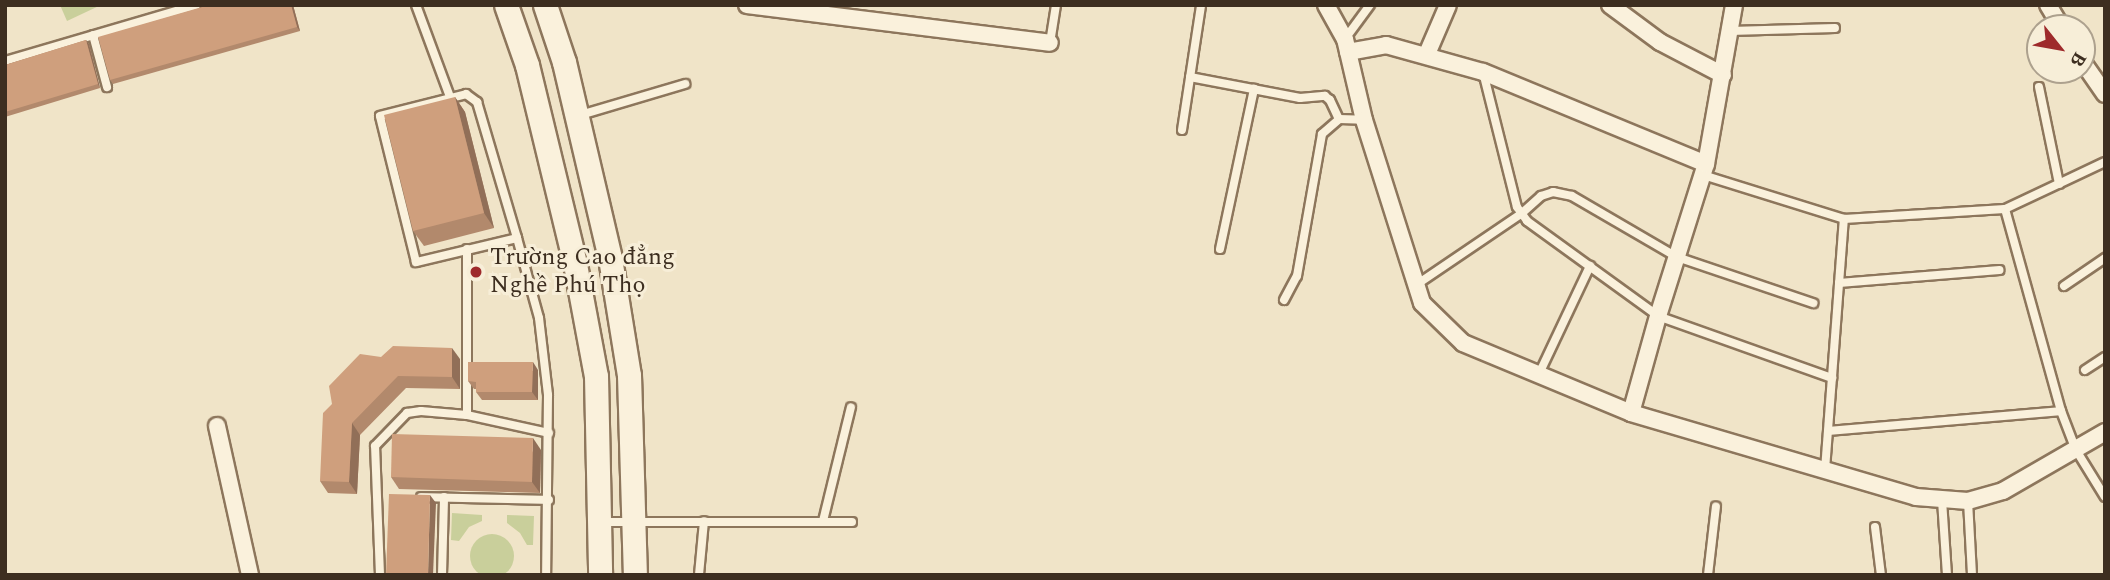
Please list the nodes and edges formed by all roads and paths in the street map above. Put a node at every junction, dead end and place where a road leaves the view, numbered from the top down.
1 (196, 5) edge
2 (416, 5) edge
3 (506, 5) edge
4 (545, 5) edge
5 (747, 5) edge
6 (1056, 5) edge
7 (1326, 5) edge
8 (1370, 5) edge
9 (1448, 5) edge
10 (1610, 5) edge
11 (1734, 5) edge
12 (1201, 6) edge
13 (1835, 28) dead end
14 (1730, 31) junction
15 (93, 36) junction
16 (1050, 43) joint
17 (1347, 46) junction
18 (1427, 54) junction
19 (5, 61) edge
20 (1483, 72) junction
21 (1723, 75) junction
22 (1191, 77) junction
23 (685, 84) dead end
24 (107, 87) dead end
25 (2039, 87) dead end
26 (1254, 89) junction
27 (450, 97) junction
28 (577, 116) junction
29 (1339, 119) junction
30 (1364, 120) junction
31 (1182, 130) dead end
32 (2105, 162) edge
33 (1704, 169) junction
34 (2059, 184) junction
35 (2005, 209) junction
36 (1521, 214) junction
37 (1844, 219) junction
38 (517, 238) junction
39 (1220, 248) dead end
40 (467, 249) junction
41 (1677, 257) junction
42 (2105, 258) edge
43 (1590, 267) junction
44 (1999, 270) dead end
45 (1839, 283) junction
46 (1416, 285) junction
47 (2064, 286) dead end
48 (1284, 300) dead end
49 (1813, 303) dead end
50 (1658, 316) junction
51 (2105, 357) edge
52 (2085, 370) dead end
53 (1538, 376) junction
54 (1832, 378) junction
55 (851, 407) dead end
56 (2061, 411) junction
57 (1631, 413) junction
58 (467, 415) junction
59 (217, 426) dead end
60 (1829, 431) junction
61 (2105, 432) edge
62 (548, 433) junction
63 (2076, 450) junction
64 (1825, 470) junction
65 (376, 495) junction
66 (389, 496) edge
67 (416, 496) edge
68 (2105, 496) edge
69 (444, 497) junction
70 (549, 500) junction
71 (1942, 500) junction
72 (1968, 501) junction
73 (1716, 506) dead end
74 (634, 521) junction
75 (704, 521) junction
76 (822, 521) junction
77 (599, 522) junction
78 (852, 522) dead end
79 (1875, 527) dead end
80 (250, 575) edge
81 (380, 575) edge
82 (442, 575) edge
83 (546, 575) edge
84 (600, 575) edge
85 (635, 575) edge
86 (699, 575) edge
87 (1708, 575) edge
88 (1881, 575) edge
89 (1947, 575) edge
90 (1972, 575) edge

1 - 15 lane
2 - 27 lane
3 - 77 main road
4 - 28 main road
5 - 16 street
6 - 16 lane
7 - 17 street
8 - 17 lane
9 - 18 street
10 - 21 street
11 - 14 street
12 - 22 lane
13 - 14 lane
14 - 21 street
15 - 19 lane
15 - 24 lane
17 - 18 street
17 - 30 street
18 - 20 street
20 - 33 street
20 - 36 lane
21 - 33 street
22 - 26 lane
22 - 31 lane
23 - 28 lane
25 - 34 lane
26 - 29 lane
26 - 39 lane
27 - 38 lane
27 - 40 lane
28 - 74 main road
29 - 30 lane
29 - 48 lane
30 - 46 street
32 - 34 lane
33 - 37 lane
33 - 41 street
34 - 35 lane
35 - 37 lane
35 - 56 lane
36 - 41 lane
36 - 43 lane
36 - 46 lane
37 - 45 lane
38 - 40 lane
38 - 62 lane
40 - 58 lane
41 - 49 lane
41 - 50 street
42 - 47 lane
43 - 50 lane
43 - 53 lane
44 - 45 lane
45 - 54 lane
46 - 53 street
50 - 54 lane
50 - 57 street
51 - 52 lane
53 - 57 street
54 - 60 lane
55 - 76 lane
56 - 60 lane
56 - 63 lane
57 - 64 street
58 - 62 lane
58 - 65 lane
59 - 80 street
60 - 64 lane
61 - 63 street
62 - 70 lane
63 - 68 lane
63 - 72 street
64 - 71 street
65 - 66 lane
65 - 81 lane
67 - 69 lane
69 - 70 lane
69 - 82 lane
70 - 83 lane
71 - 72 street
71 - 89 lane
72 - 90 lane
73 - 87 lane
74 - 75 lane
74 - 77 lane
74 - 85 main road
75 - 76 lane
75 - 86 lane
76 - 78 lane
77 - 84 main road
79 - 88 lane

